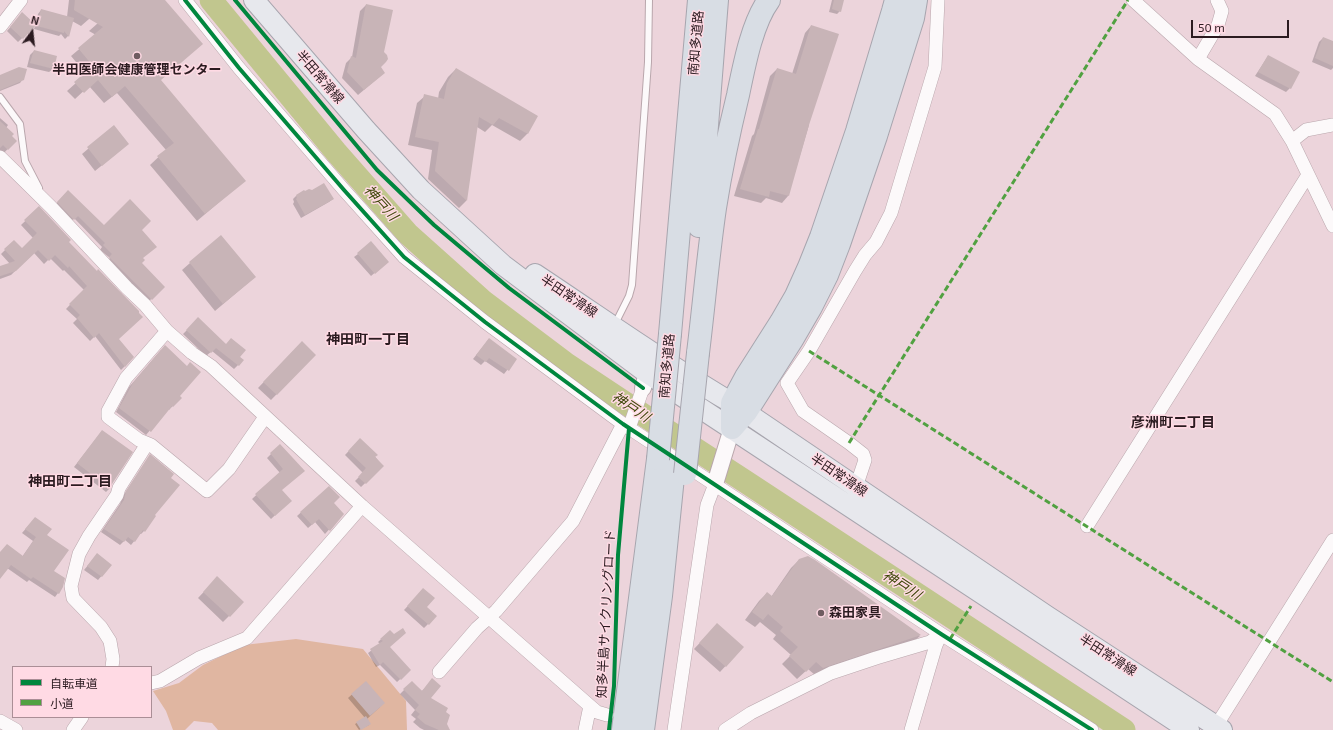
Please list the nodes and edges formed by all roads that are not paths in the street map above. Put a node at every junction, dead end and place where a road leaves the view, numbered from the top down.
1 (21, 0) edge
2 (185, 0) edge
3 (254, 0) edge
4 (649, 0) edge
5 (690, 0) edge
6 (699, 0) edge
7 (717, 0) edge
8 (769, 0) edge
9 (881, 0) edge
10 (896, 0) edge
11 (916, 0) edge
12 (938, 0) edge
13 (1133, 0) edge
14 (1217, 0) edge
15 (0, 27) edge
16 (886, 36) junction
17 (696, 40) junction
18 (1198, 59) junction
19 (0, 97) edge
20 (1330, 129) edge
21 (1292, 141) junction
22 (0, 157) edge
23 (1308, 175) junction
24 (51, 207) junction
25 (455, 220) junction
26 (1333, 226) edge
27 (614, 327) junction
28 (167, 331) junction
29 (685, 345) junction
30 (645, 380) junction
31 (739, 407) junction
32 (265, 417) junction
33 (628, 424) junction
34 (730, 435) junction
35 (147, 444) junction
36 (673, 466) junction
37 (715, 484) junction
38 (856, 487) junction
39 (362, 506) junction
40 (1087, 526) dead end
41 (1333, 540) edge
42 (489, 617) junction
43 (941, 634) junction
44 (112, 666) edge
45 (439, 672) dead end
46 (152, 683) edge
47 (590, 706) junction
48 (607, 715) dead end
49 (81, 718) edge
50 (0, 721) edge
51 (1219, 728) edge
52 (16, 730) edge
53 (73, 730) edge
54 (585, 730) edge
55 (623, 730) edge
56 (643, 730) edge
57 (674, 730) edge
58 (725, 730) edge
59 (911, 730) edge
60 (1092, 730) edge
61 (1189, 730) edge

1 - 15 street
2 - 33 street
3 - 25 main road, 半田常滑線
4 - 27 lane
5 - 17 highway
6 - 17 highway, 南知多道路
7 - 29 highway, 南知多道路
8 - 29 highway
9 - 16 highway
10 - 16 highway
11 - 31 highway
12 - 38 street
13 - 18 street
14 - 18 street
16 - 31 highway
17 - 29 highway, 南知多道路
18 - 21 street
19 - 24 lane
20 - 21 street
21 - 23 street
22 - 24 street
23 - 26 street
23 - 40 street
24 - 28 street
25 - 27 main road, 半田常滑線
25 - 30 main road, 半田常滑線
27 - 31 main road, 半田常滑線
28 - 32 street
28 - 35 street
29 - 36 highway, 南知多道路
30 - 33 street
30 - 34 main road, 半田常滑線
31 - 34 highway
31 - 38 main road, 半田常滑線
32 - 35 street
32 - 39 street
33 - 37 street
33 - 42 street
34 - 37 street
34 - 61 main road, 半田常滑線
35 - 44 street
36 - 55 highway, 南知多道路
36 - 56 highway, 南知多道路
37 - 43 street
37 - 57 street
38 - 51 main road, 半田常滑線
39 - 42 street
39 - 46 street
41 - 51 street
42 - 45 street
42 - 47 street
43 - 58 street
43 - 59 street
43 - 60 street
47 - 48 street
47 - 54 street
49 - 53 street
50 - 52 street

